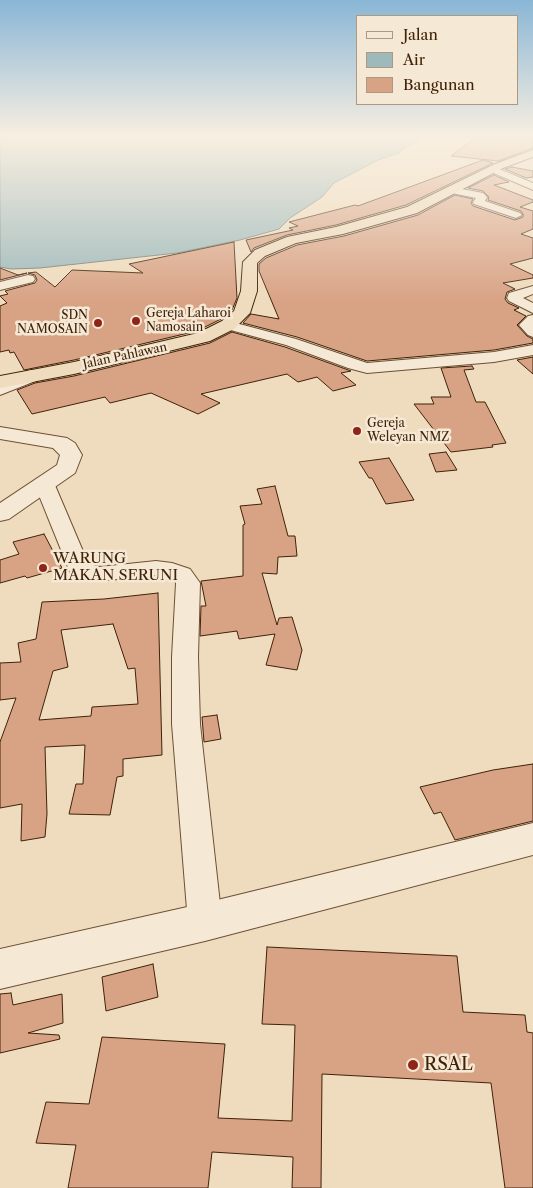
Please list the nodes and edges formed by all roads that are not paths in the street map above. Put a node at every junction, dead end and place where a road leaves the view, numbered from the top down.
1 (445, 192) edge
2 (463, 192) edge
3 (516, 215) dead end
4 (28, 280) dead end
5 (0, 286) edge
6 (533, 290) edge
7 (533, 309) edge
8 (533, 319) edge
9 (228, 325) junction
10 (533, 332) edge
11 (533, 350) edge
12 (31, 376) junction
13 (0, 382) edge
14 (0, 388) edge
15 (0, 433) edge
16 (44, 483) junction
17 (0, 514) edge
18 (533, 839) edge
19 (205, 922) junction
20 (0, 969) edge

1 - 9 highway, Jalan Pahlawan
2 - 3 street
4 - 5 street
6 - 7 street
8 - 10 street
9 - 11 street
9 - 12 highway, Jalan Pahlawan
12 - 13 highway, Jalan Pahlawan
12 - 14 street
15 - 16 street
16 - 17 street
16 - 19 street
18 - 19 street
19 - 20 street

